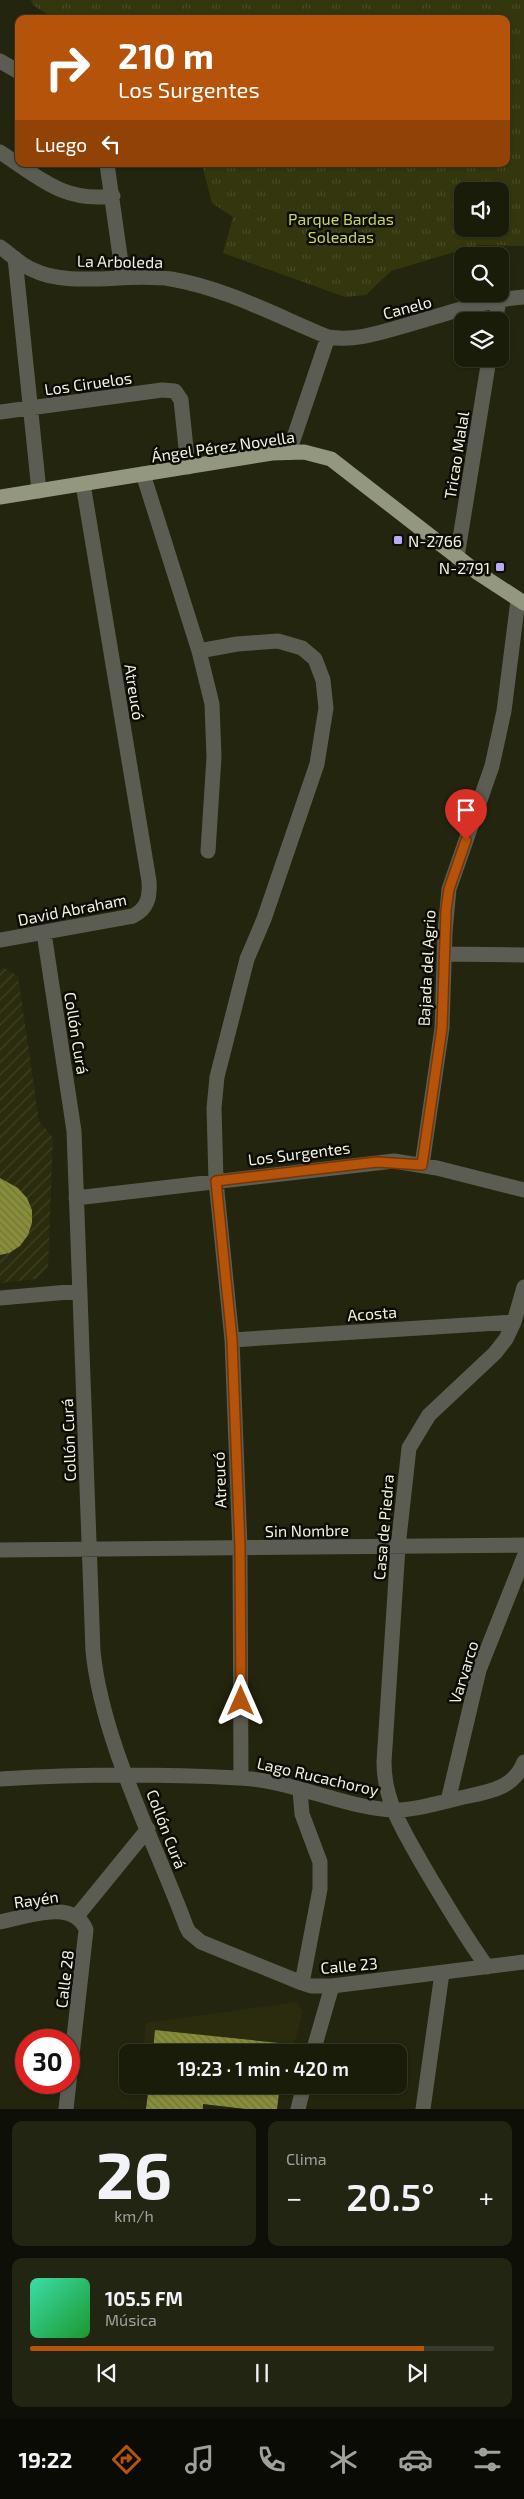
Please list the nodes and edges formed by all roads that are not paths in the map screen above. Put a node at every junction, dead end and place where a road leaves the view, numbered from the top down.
1 (0, 61) edge
2 (15, 70) edge
3 (0, 152) edge
4 (15, 161) edge
5 (24, 167) edge
6 (108, 167) edge
7 (113, 196) junction
8 (0, 246) edge
9 (16, 258) junction
10 (124, 277) junction
11 (524, 297) edge
12 (509, 299) edge
13 (495, 302) edge
14 (328, 337) junction
15 (488, 367) edge
16 (30, 408) junction
17 (0, 412) edge
18 (289, 452) junction
19 (188, 467) junction
20 (143, 474) junction
21 (84, 484) junction
22 (39, 491) junction
23 (0, 497) edge
24 (457, 557) junction
25 (521, 602) edge
26 (199, 651) junction
27 (208, 851) dead end
28 (146, 905) joint
29 (44, 933) junction
30 (0, 940) edge
31 (445, 954) junction
32 (524, 954) edge
33 (422, 1165) junction
34 (216, 1181) junction
35 (524, 1190) edge
36 (76, 1198) junction
37 (524, 1287) edge
38 (80, 1291) junction
39 (0, 1298) edge
40 (514, 1322) junction
41 (232, 1340) junction
42 (524, 1544) edge
43 (398, 1547) junction
44 (240, 1548) junction
45 (90, 1549) junction
46 (0, 1550) edge
47 (524, 1557) edge
48 (524, 1762) edge
49 (127, 1775) junction
50 (241, 1778) junction
51 (0, 1780) edge
52 (300, 1790) junction
53 (448, 1801) junction
54 (392, 1810) junction
55 (148, 1830) junction
56 (77, 1916) junction
57 (0, 1922) edge
58 (189, 1932) joint
59 (524, 1962) edge
60 (487, 1967) junction
61 (442, 1973) junction
62 (302, 1983) junction
63 (332, 1986) junction
64 (315, 2044) edge
65 (302, 2094) edge
66 (66, 2109) edge
67 (298, 2109) edge
68 (423, 2109) edge

1 - 2 street
3 - 4 street
5 - 7 street
6 - 7 street
7 - 10 street
8 - 9 street, La Arboleda
9 - 10 street, La Arboleda
9 - 16 street
10 - 14 street, La Arboleda
11 - 12 street, Canelo
13 - 14 street, Canelo
14 - 18 street
15 - 24 street, Tricao Malal
16 - 17 street, Los Ciruelos
16 - 19 street, Los Ciruelos
16 - 22 street
18 - 19 main road, Ángel Pérez Novella
18 - 24 main road, Ángel Pérez Novella
19 - 20 main road, Ángel Pérez Novella
20 - 21 main road, Ángel Pérez Novella
20 - 26 street
21 - 22 main road, Ángel Pérez Novella
21 - 28 street, Atreucó
22 - 23 main road, Ángel Pérez Novella
24 - 25 main road, Ángel Pérez Novella
25 - 31 street, Bajada del Agrio
26 - 27 street
26 - 34 street, Atreucó
28 - 29 street, David Abraham
29 - 30 street, David Abraham
29 - 36 street, Collón Curá
31 - 32 street
31 - 33 street, Bajada del Agrio
33 - 34 street, Los Surgentes
33 - 35 street, Los Surgentes
34 - 36 street, Los Surgentes
34 - 41 street, Atreucó
36 - 38 street, Collón Curá
37 - 40 street, Casa de Piedra
38 - 39 street
38 - 45 street, Collón Curá
40 - 41 street, Acosta
40 - 43 street, Casa de Piedra
41 - 44 street, Atreucó
42 - 43 street, Sin Nombre
43 - 44 street, Sin Nombre
43 - 54 street, Casa de Piedra
44 - 45 street, Sin Nombre
44 - 50 street, Atreucó
45 - 46 street, Sin Nombre
45 - 49 street, Collón Curá
47 - 53 street, Varvarco
48 - 53 street, Lago Rucachoroy
49 - 50 street, Lago Rucachoroy
49 - 51 street, Lago Rucachoroy
49 - 55 street, Collón Curá
50 - 52 street, Lago Rucachoroy
52 - 54 street, Lago Rucachoroy
52 - 62 street
53 - 54 street, Lago Rucachoroy
54 - 60 street, Casa de Piedra
55 - 56 street
55 - 58 street, Collón Curá
56 - 57 street, Rayén
56 - 66 street, Calle 28
58 - 62 street, Calle 23
59 - 60 street, Calle 23
60 - 61 street, Calle 23
61 - 63 street, Calle 23
61 - 68 street
62 - 63 street, Calle 23
63 - 64 street
65 - 67 street

